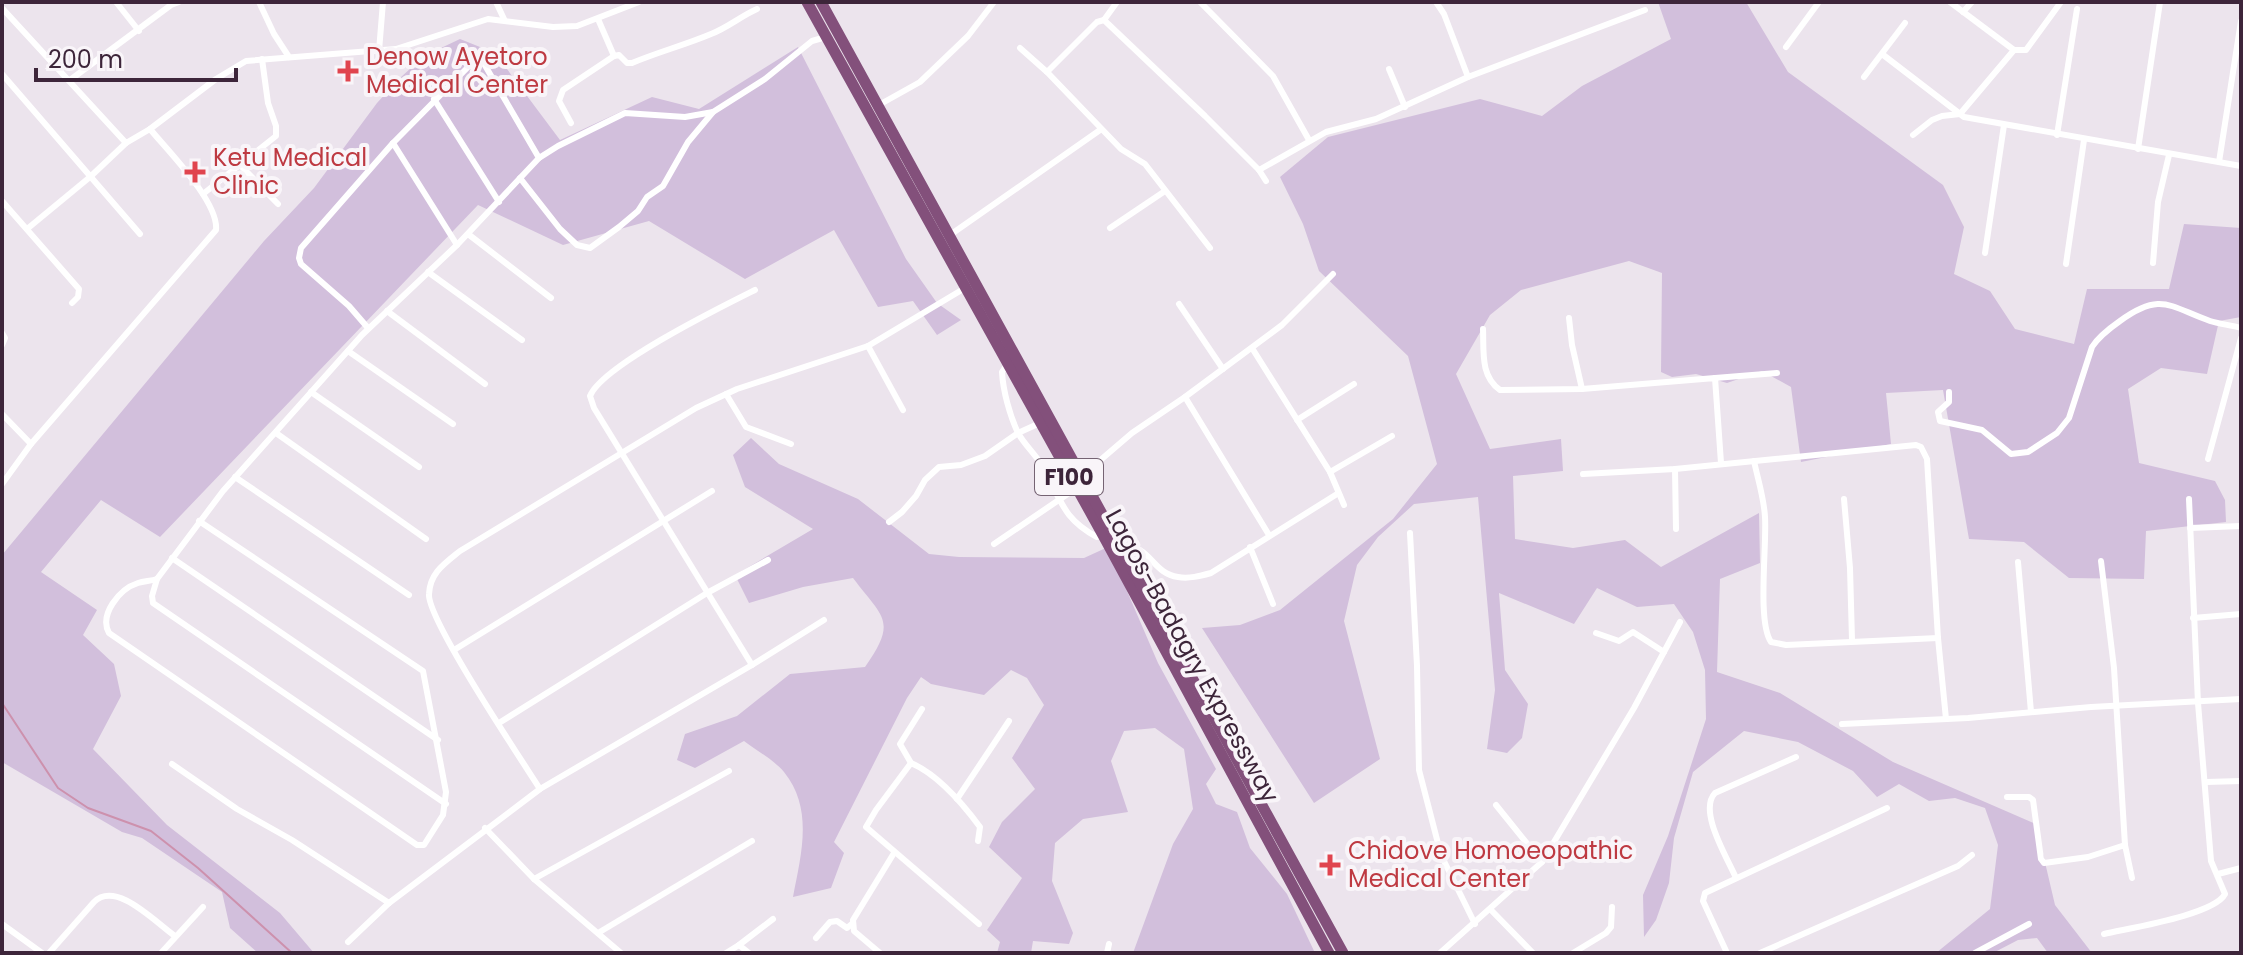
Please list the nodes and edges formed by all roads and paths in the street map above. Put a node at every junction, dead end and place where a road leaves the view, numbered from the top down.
1 (116, 2) edge
2 (179, 2) edge
3 (259, 2) edge
4 (383, 2) edge
5 (496, 2) edge
6 (639, 2) edge
7 (807, 2) edge
8 (821, 2) edge
9 (994, 2) edge
10 (1117, 2) edge
11 (1200, 2) edge
12 (1436, 2) edge
13 (1819, 2) edge
14 (1950, 2) edge
15 (1972, 2) edge
16 (2061, 2) edge
17 (2160, 2) edge
18 (2, 8) edge
19 (757, 9) dead end
20 (2077, 9) dead end
21 (1645, 10) dead end
22 (1963, 12) junction
23 (504, 19) junction
24 (598, 19) junction
25 (1104, 20) junction
26 (2241, 21) edge
27 (1905, 23) dead end
28 (139, 31) junction
29 (826, 37) junction
30 (1786, 47) dead end
31 (1020, 48) dead end
32 (2014, 50) junction
33 (379, 51) junction
34 (1882, 54) junction
35 (614, 56) junction
36 (289, 57) junction
37 (262, 59) junction
38 (1389, 69) dead end
39 (1047, 72) junction
40 (2, 74) edge
41 (1468, 77) junction
42 (1864, 77) dead end
43 (70, 80) junction
44 (434, 99) junction
45 (1405, 107) junction
46 (872, 108) junction
47 (713, 112) junction
48 (1960, 114) junction
49 (571, 123) dead end
50 (2004, 125) junction
51 (150, 129) junction
52 (1100, 130) junction
53 (1913, 135) dead end
54 (2057, 135) junction
55 (1309, 140) junction
56 (2084, 140) junction
57 (126, 143) junction
58 (393, 143) junction
59 (2138, 149) junction
60 (2169, 155) junction
61 (539, 158) junction
62 (2219, 162) junction
63 (241, 166) junction
64 (2241, 166) edge
65 (1259, 170) junction
66 (90, 177) junction
67 (520, 178) junction
68 (1266, 181) dead end
69 (1165, 191) junction
70 (203, 194) junction
71 (2, 201) edge
72 (499, 202) junction
73 (278, 204) dead end
74 (1110, 228) dead end
75 (27, 229) junction
76 (140, 234) dead end
77 (468, 234) junction
78 (950, 235) junction
79 (457, 245) junction
80 (1210, 248) dead end
81 (1985, 253) dead end
82 (2153, 263) dead end
83 (2066, 264) dead end
84 (428, 272) junction
85 (1333, 274) dead end
86 (965, 288) junction
87 (755, 290) dead end
88 (551, 298) dead end
89 (72, 303) dead end
90 (1179, 304) dead end
91 (387, 311) junction
92 (1569, 318) dead end
93 (368, 328) junction
94 (2241, 328) edge
95 (1483, 329) dead end
96 (2, 333) edge
97 (2241, 338) edge
98 (522, 340) dead end
99 (2, 345) edge
100 (868, 346) junction
101 (1252, 348) junction
102 (348, 351) junction
103 (1007, 365) junction
104 (1223, 369) junction
105 (1777, 373) dead end
106 (1715, 378) junction
107 (485, 384) dead end
108 (1354, 384) dead end
109 (1582, 389) junction
110 (311, 392) junction
111 (1949, 392) dead end
112 (726, 394) junction
113 (1185, 397) junction
114 (903, 410) dead end
115 (2, 414) edge
116 (1297, 420) junction
117 (1040, 423) junction
118 (453, 424) dead end
119 (276, 433) junction
120 (1018, 433) junction
121 (1392, 436) dead end
122 (31, 444) junction
123 (791, 444) dead end
124 (622, 452) junction
125 (2208, 459) dead end
126 (1754, 461) junction
127 (1721, 463) junction
128 (419, 467) dead end
129 (1675, 469) junction
130 (1330, 472) junction
131 (1583, 474) dead end
132 (1083, 475) junction
133 (235, 477) junction
134 (2, 484) edge
135 (1075, 489) junction
136 (712, 491) dead end
137 (1337, 494) junction
138 (1057, 499) junction
139 (1844, 499) dead end
140 (2189, 499) dead end
141 (1344, 505) dead end
142 (199, 521) junction
143 (664, 521) junction
144 (889, 522) dead end
145 (2241, 526) edge
146 (2190, 528) junction
147 (1676, 529) dead end
148 (1410, 533) dead end
149 (1103, 535) junction
150 (1269, 535) junction
151 (426, 539) dead end
152 (994, 544) dead end
153 (1122, 547) junction
154 (1250, 547) junction
155 (172, 558) junction
156 (768, 560) dead end
157 (2101, 561) dead end
158 (2018, 562) dead end
159 (157, 579) junction
160 (707, 593) junction
161 (409, 595) dead end
162 (1273, 604) dead end
163 (2241, 614) edge
164 (2193, 618) junction
165 (824, 620) dead end
166 (1680, 622) dead end
167 (1596, 633) dead end
168 (1938, 638) junction
169 (1852, 640) junction
170 (454, 650) junction
171 (1664, 652) junction
172 (752, 665) junction
173 (2241, 699) edge
174 (2198, 703) junction
175 (2117, 706) junction
176 (922, 709) dead end
177 (2031, 712) junction
178 (1946, 719) junction
179 (1009, 721) dead end
180 (499, 723) junction
181 (1842, 724) dead end
182 (438, 740) junction
183 (1796, 757) dead end
184 (911, 763) junction
185 (172, 764) dead end
186 (729, 771) dead end
187 (2241, 781) edge
188 (2206, 782) junction
189 (540, 789) junction
190 (2007, 797) dead end
191 (957, 799) junction
192 (446, 804) junction
193 (1496, 805) dead end
194 (1887, 808) dead end
195 (485, 828) junction
196 (752, 841) dead end
197 (978, 841) dead end
198 (2125, 845) junction
199 (894, 853) junction
200 (1972, 855) dead end
201 (1542, 862) junction
202 (2241, 868) edge
203 (2218, 874) junction
204 (1736, 878) junction
205 (2132, 878) dead end
206 (534, 879) junction
207 (389, 903) junction
208 (203, 907) dead end
209 (1612, 907) dead end
210 (1491, 910) junction
211 (773, 919) dead end
212 (853, 923) junction
213 (2, 924) edge
214 (979, 924) dead end
215 (1475, 924) junction
216 (2029, 924) dead end
217 (598, 933) junction
218 (2104, 934) dead end
219 (175, 936) junction
220 (816, 938) dead end
221 (348, 942) dead end
222 (1109, 944) dead end
223 (739, 945) junction
224 (42, 953) edge
225 (49, 953) edge
226 (161, 953) edge
227 (621, 953) edge
228 (726, 953) edge
229 (749, 953) edge
230 (880, 953) edge
231 (1107, 953) edge
232 (1329, 953) edge
233 (1343, 953) edge
234 (1440, 953) edge
235 (1533, 953) edge
236 (1573, 953) edge
237 (1727, 953) edge
238 (1760, 953) edge
239 (1975, 953) edge

1 - 28 street
2 - 28 street
3 - 36 street
4 - 33 street
5 - 23 street
6 - 24 street
7 - 29 highway, Lagos-Badagry Expressway / F100
8 - 46 highway, Lagos-Badagry Expressway / F100
9 - 46 street
10 - 25 street
11 - 55 street
12 - 41 street
13 - 30 street
14 - 22 street
15 - 22 street
16 - 32 street
17 - 59 street
18 - 43 street
19 - 35 street
20 - 54 street
21 - 41 street
22 - 32 street
23 - 24 street
23 - 33 street
24 - 35 street
25 - 39 street
25 - 65 street
26 - 62 street
27 - 34 street
28 - 43 street
29 - 46 highway, Lagos-Badagry Expressway / F100
29 - 47 street
31 - 39 street
32 - 48 street
33 - 36 street
34 - 42 street
34 - 48 street
35 - 49 street
36 - 37 street
37 - 51 street
37 - 63 street
38 - 45 street
39 - 52 street
40 - 66 street
41 - 45 street
43 - 57 street
44 - 58 street
44 - 61 street
44 - 72 street
45 - 55 street
46 - 78 highway, Lagos-Badagry Expressway / F100
46 - 86 highway, Lagos-Badagry Expressway / F100
47 - 61 street
47 - 67 street
48 - 50 street
48 - 53 street
50 - 54 street
50 - 81 street
51 - 57 street
51 - 70 street
52 - 69 street
52 - 78 street
54 - 56 street
55 - 65 street
56 - 59 street
56 - 83 street
57 - 66 street
58 - 79 street
58 - 93 street
59 - 60 street
60 - 62 street
60 - 82 street
61 - 67 street
62 - 64 street
63 - 70 street
63 - 73 street
65 - 68 street
66 - 75 street
66 - 76 street
67 - 72 street
69 - 74 street
69 - 80 street
70 - 122 street
71 - 75 street
72 - 77 street
75 - 89 street
77 - 79 street
77 - 88 street
78 - 132 highway, Lagos-Badagry Expressway / F100
79 - 84 street
84 - 91 street
84 - 98 street
85 - 101 street
86 - 100 street
86 - 103 highway, Lagos-Badagry Expressway / F100
87 - 124 street
90 - 104 street
91 - 93 street
91 - 107 street
92 - 109 street
93 - 102 street
94 - 111 street
95 - 109 street
96 - 99 street
97 - 125 street
100 - 112 street
100 - 114 street
101 - 104 street
101 - 116 street
102 - 110 street
102 - 118 street
103 - 117 highway, Lagos-Badagry Expressway / F100
103 - 120 street
104 - 113 street
105 - 106 street
106 - 109 street
106 - 127 street
108 - 116 street
110 - 119 street
110 - 128 street
112 - 123 street
112 - 124 street
113 - 132 street
113 - 150 street
115 - 122 street
116 - 130 street
117 - 120 street
117 - 135 highway, Lagos-Badagry Expressway / F100
119 - 133 street
119 - 151 street
120 - 138 street
120 - 144 street
121 - 130 street
122 - 134 street
124 - 143 street
124 - 170 street
126 - 127 street
126 - 168 street
126 - 169 street
127 - 129 street
129 - 131 street
129 - 147 street
130 - 137 street
132 - 153 highway, Lagos-Badagry Expressway / F100
133 - 142 street
133 - 161 street
135 - 138 street
135 - 149 highway, Lagos-Badagry Expressway / F100
136 - 143 street
137 - 141 street
137 - 150 street
138 - 149 street
138 - 152 street
139 - 169 street
140 - 146 street
142 - 155 street
142 - 182 street
143 - 160 street
143 - 170 street
145 - 146 street
146 - 164 street
148 - 215 street
149 - 232 highway, Lagos-Badagry Expressway / F100
150 - 154 street
153 - 154 street
153 - 233 highway, Lagos-Badagry Expressway / F100
154 - 162 street
155 - 159 street
155 - 182 street
156 - 160 street
157 - 175 street
158 - 177 street
159 - 192 street
159 - 192 street
160 - 172 street
160 - 180 street
163 - 164 street
164 - 174 street
165 - 172 street
166 - 171 street
167 - 171 street
168 - 169 street
168 - 178 street
170 - 180 street
171 - 201 street
172 - 189 street
173 - 174 street
174 - 175 street
174 - 188 street
175 - 177 street
175 - 198 street
176 - 184 street
177 - 178 street
178 - 181 street
179 - 191 street
180 - 189 street
182 - 192 street
183 - 204 street
184 - 191 street
184 - 199 street
185 - 207 street
186 - 206 street
187 - 188 street
188 - 203 street
189 - 195 street
190 - 198 street
191 - 197 street
193 - 201 street
194 - 204 street
195 - 206 street
195 - 207 street
196 - 217 street
198 - 205 street
199 - 212 street
199 - 214 street
200 - 238 street
201 - 210 street
202 - 203 street
203 - 218 street
204 - 237 street
206 - 217 street
207 - 221 street
208 - 219 street
209 - 236 street
210 - 215 street
210 - 235 street
211 - 223 street
212 - 220 street
212 - 230 street
213 - 224 street
215 - 234 street
216 - 239 street
217 - 227 street
219 - 225 street
219 - 226 street
222 - 231 street
223 - 228 street
223 - 229 street

